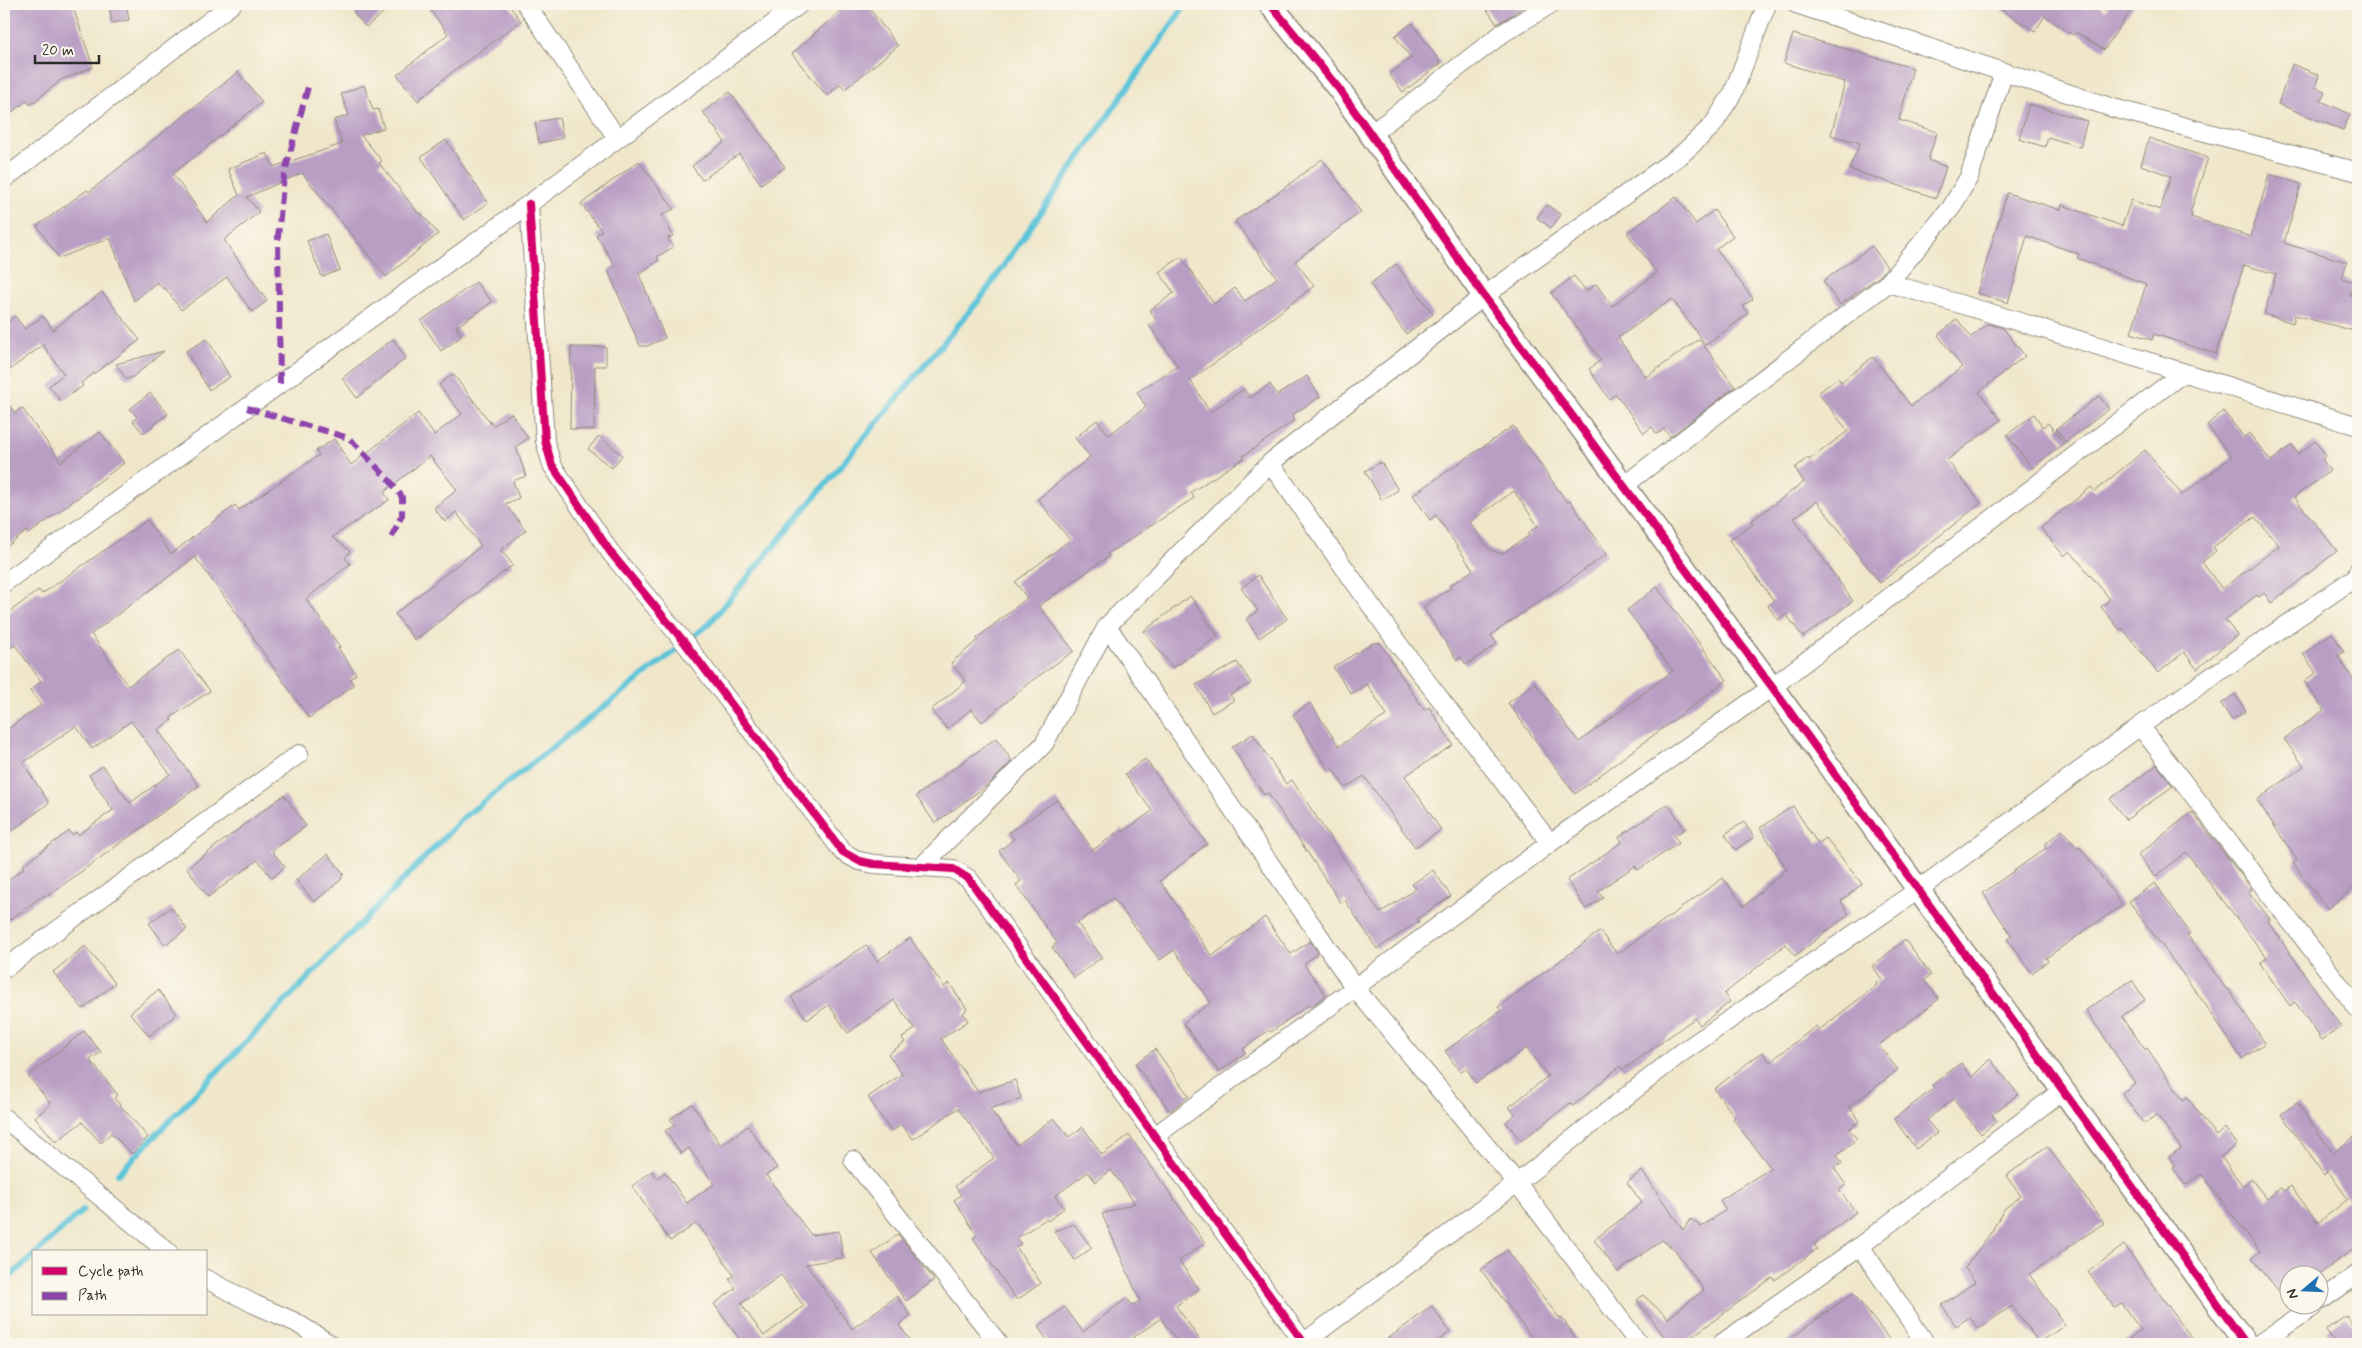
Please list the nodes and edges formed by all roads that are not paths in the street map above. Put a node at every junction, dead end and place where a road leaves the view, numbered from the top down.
1 (232, 4) edge
2 (526, 4) edge
3 (800, 4) edge
4 (1270, 4) edge
5 (1551, 4) edge
6 (1768, 4) edge
7 (1796, 4) edge
8 (2004, 72) junction
9 (1371, 134) junction
10 (617, 138) junction
11 (2358, 172) edge
12 (4, 179) edge
13 (530, 204) junction
14 (1888, 283) junction
15 (1484, 296) junction
16 (2183, 373) junction
17 (2358, 426) edge
18 (1270, 464) junction
19 (1622, 487) junction
20 (2357, 576) edge
21 (4, 583) edge
22 (1107, 626) junction
23 (1772, 687) junction
24 (2140, 726) junction
25 (299, 754) dead end
26 (1550, 843) junction
27 (922, 866) junction
28 (1918, 890) junction
29 (4, 969) edge
30 (1355, 988) junction
31 (2358, 1009) edge
32 (2064, 1090) junction
33 (4, 1118) edge
34 (1155, 1136) junction
35 (853, 1160) dead end
36 (1517, 1183) junction
37 (1860, 1246) junction
38 (166, 1250) edge
39 (2358, 1274) edge
40 (208, 1280) edge
41 (2330, 1294) edge
42 (2299, 1316) edge
43 (330, 1344) edge
44 (998, 1344) edge
45 (1303, 1344) edge
46 (1639, 1344) edge
47 (1721, 1344) edge
48 (1926, 1344) edge
49 (2246, 1344) edge
50 (2258, 1344) edge

1 - 12 street
2 - 10 street
3 - 10 street
4 - 9 street
5 - 9 street
6 - 15 street
7 - 8 street
8 - 11 street
8 - 14 street
9 - 15 street
10 - 13 street
13 - 21 street
13 - 27 street
14 - 16 street
14 - 19 street
15 - 18 street
15 - 19 street
16 - 17 street
16 - 23 street
18 - 22 street
18 - 26 street
19 - 23 street
20 - 24 street
22 - 27 street
22 - 30 street
23 - 26 street
23 - 28 street
24 - 28 street
24 - 31 street
25 - 29 street
26 - 30 street
27 - 34 street
28 - 32 street
28 - 36 street
30 - 34 street
30 - 36 street
32 - 37 street
32 - 49 street
33 - 38 street
34 - 45 street
35 - 44 street
36 - 45 street
36 - 46 street
37 - 47 street
37 - 48 street
39 - 41 street
40 - 43 street
42 - 50 street

